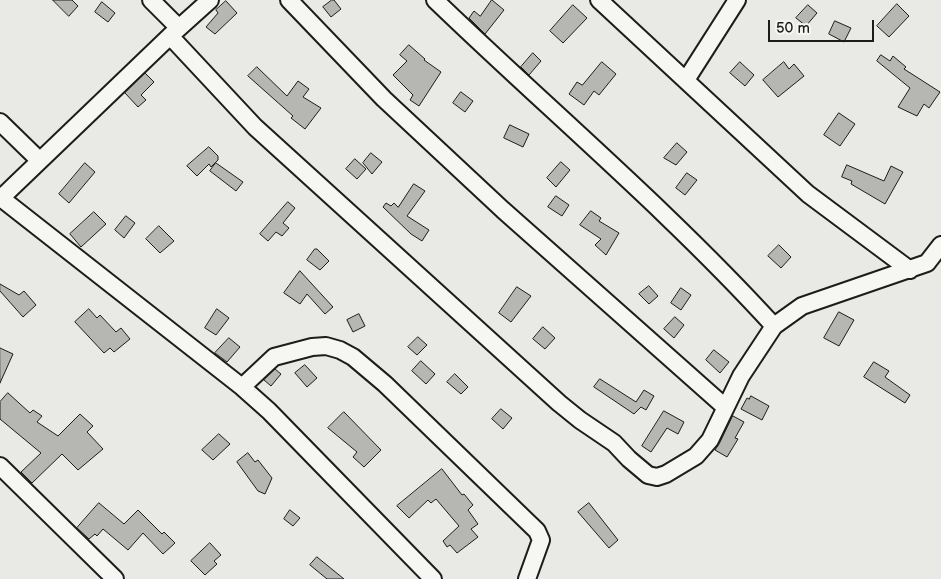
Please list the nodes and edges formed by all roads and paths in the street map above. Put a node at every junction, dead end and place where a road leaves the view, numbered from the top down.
1 (151, 0) edge
2 (210, 0) edge
3 (289, 0) edge
4 (435, 0) edge
5 (599, 0) edge
6 (737, 0) edge
7 (174, 32) junction
8 (686, 80) junction
9 (0, 122) edge
10 (39, 160) junction
11 (0, 198) edge
12 (941, 245) edge
13 (910, 270) junction
14 (774, 326) junction
15 (242, 387) junction
16 (725, 407) junction
17 (0, 466) edge
18 (115, 579) edge
19 (433, 579) edge
20 (527, 579) edge

1 - 7 street
2 - 7 street
3 - 16 street
4 - 14 street
5 - 8 street
6 - 8 street
7 - 10 street
7 - 16 street
8 - 13 street
9 - 10 street
10 - 11 street
11 - 15 street
12 - 13 street
13 - 14 street
14 - 16 street
15 - 19 street
15 - 20 street
17 - 18 street

